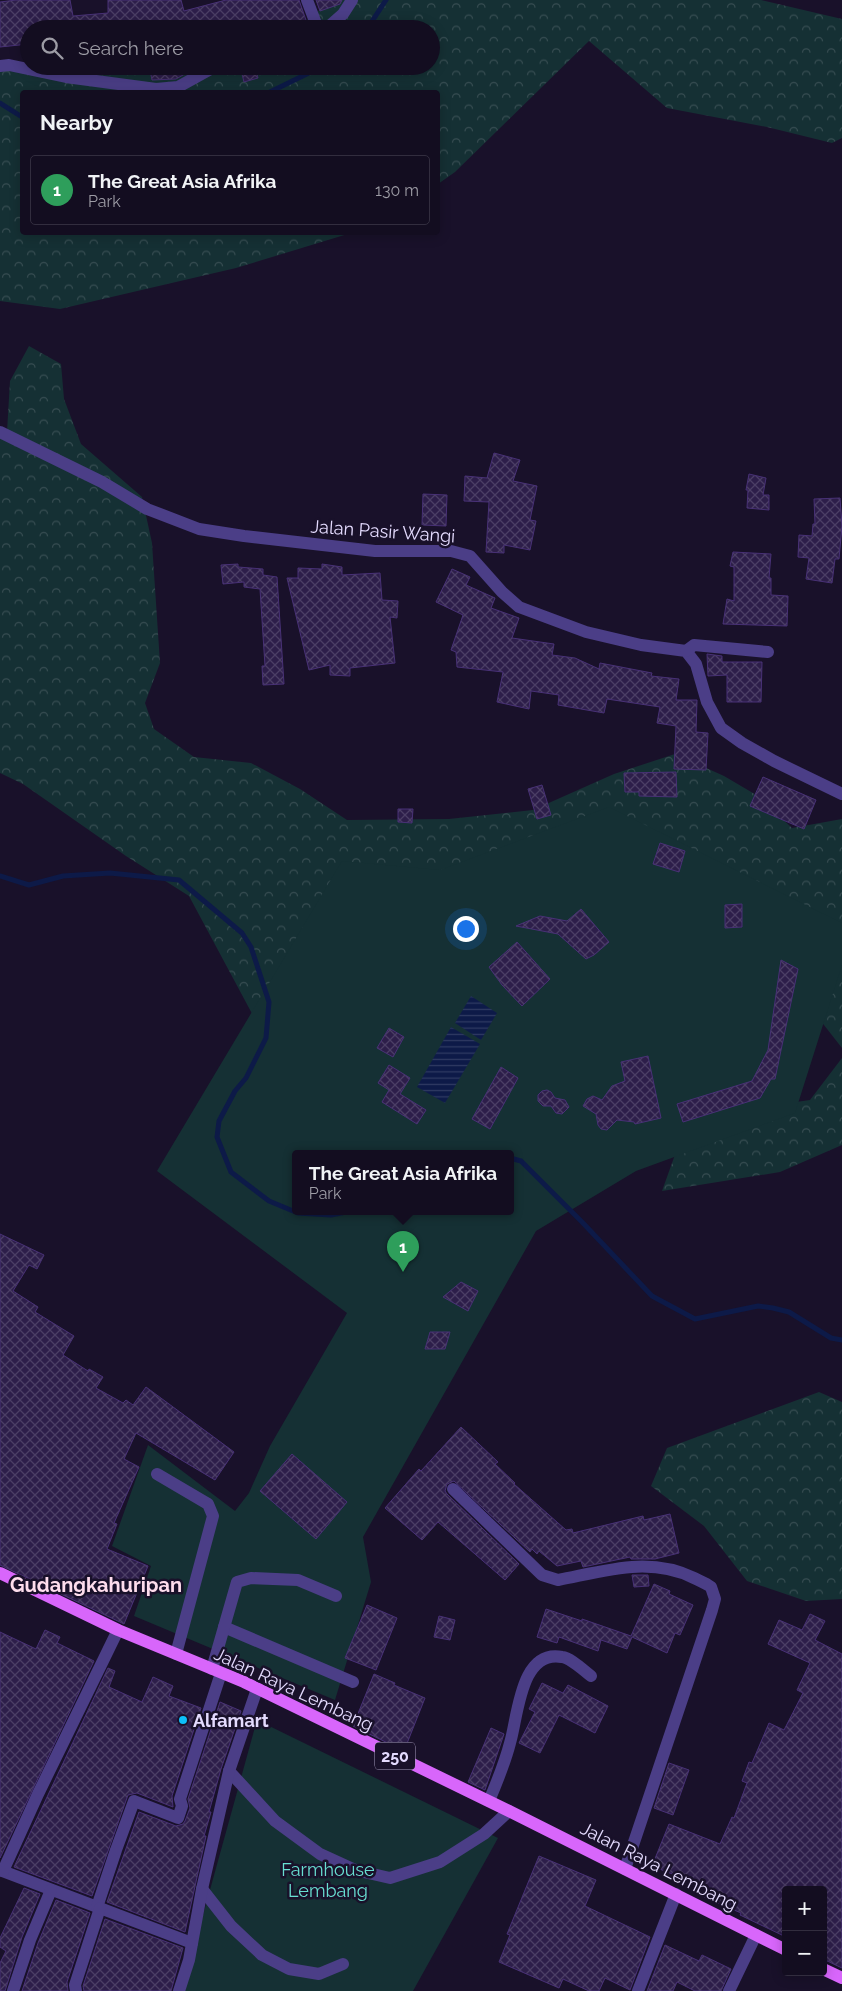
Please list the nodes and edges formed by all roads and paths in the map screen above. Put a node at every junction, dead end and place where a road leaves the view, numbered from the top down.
1 (307, 0) edge
2 (352, 0) edge
3 (315, 20) edge
4 (336, 20) edge
5 (0, 66) edge
6 (20, 67) edge
7 (57, 75) edge
8 (200, 75) edge
9 (0, 432) edge
10 (686, 651) junction
11 (768, 652) dead end
12 (842, 794) edge
13 (157, 1474) dead end
14 (453, 1489) dead end
15 (0, 1573) edge
16 (336, 1596) dead end
17 (224, 1627) junction
18 (118, 1630) junction
19 (176, 1654) junction
20 (217, 1671) junction
21 (591, 1676) dead end
22 (352, 1682) dead end
23 (257, 1689) junction
24 (229, 1771) junction
25 (489, 1801) junction
26 (509, 1810) junction
27 (626, 1868) junction
28 (1, 1870) edge
29 (202, 1889) junction
30 (51, 1890) junction
31 (676, 1894) junction
32 (99, 1908) junction
33 (756, 1935) junction
34 (192, 1944) junction
35 (782, 1948) edge
36 (343, 1964) dead end
37 (827, 1970) edge
38 (842, 1978) edge
39 (13, 1991) edge
40 (76, 1991) edge
41 (179, 1991) edge
42 (638, 1991) edge
43 (729, 1991) edge

1 - 3 street
2 - 4 street
5 - 6 street
7 - 8 street
9 - 10 street, Jalan Pasir Wangi
10 - 11 street
10 - 12 street
13 - 19 street
14 - 27 street
15 - 18 main road, Jalan Raya Lembang / 250
16 - 17 street
17 - 20 street
17 - 22 street
18 - 19 main road, Jalan Raya Lembang / 250
18 - 28 street
19 - 20 main road, Jalan Raya Lembang / 250
20 - 23 main road, Jalan Raya Lembang / 250
20 - 32 street
21 - 25 street
23 - 24 street
23 - 25 main road, Jalan Raya Lembang / 250
24 - 26 street
24 - 29 street
25 - 26 main road, Jalan Raya Lembang / 250
26 - 27 main road, Jalan Raya Lembang / 250
27 - 31 main road, Jalan Raya Lembang / 250
28 - 30 street
29 - 34 street
29 - 36 street
30 - 32 street
30 - 39 street
31 - 33 main road, Jalan Raya Lembang / 250
31 - 42 street
32 - 34 street
32 - 40 street
33 - 35 main road, Jalan Raya Lembang / 250
33 - 43 street
34 - 41 street
37 - 38 main road

